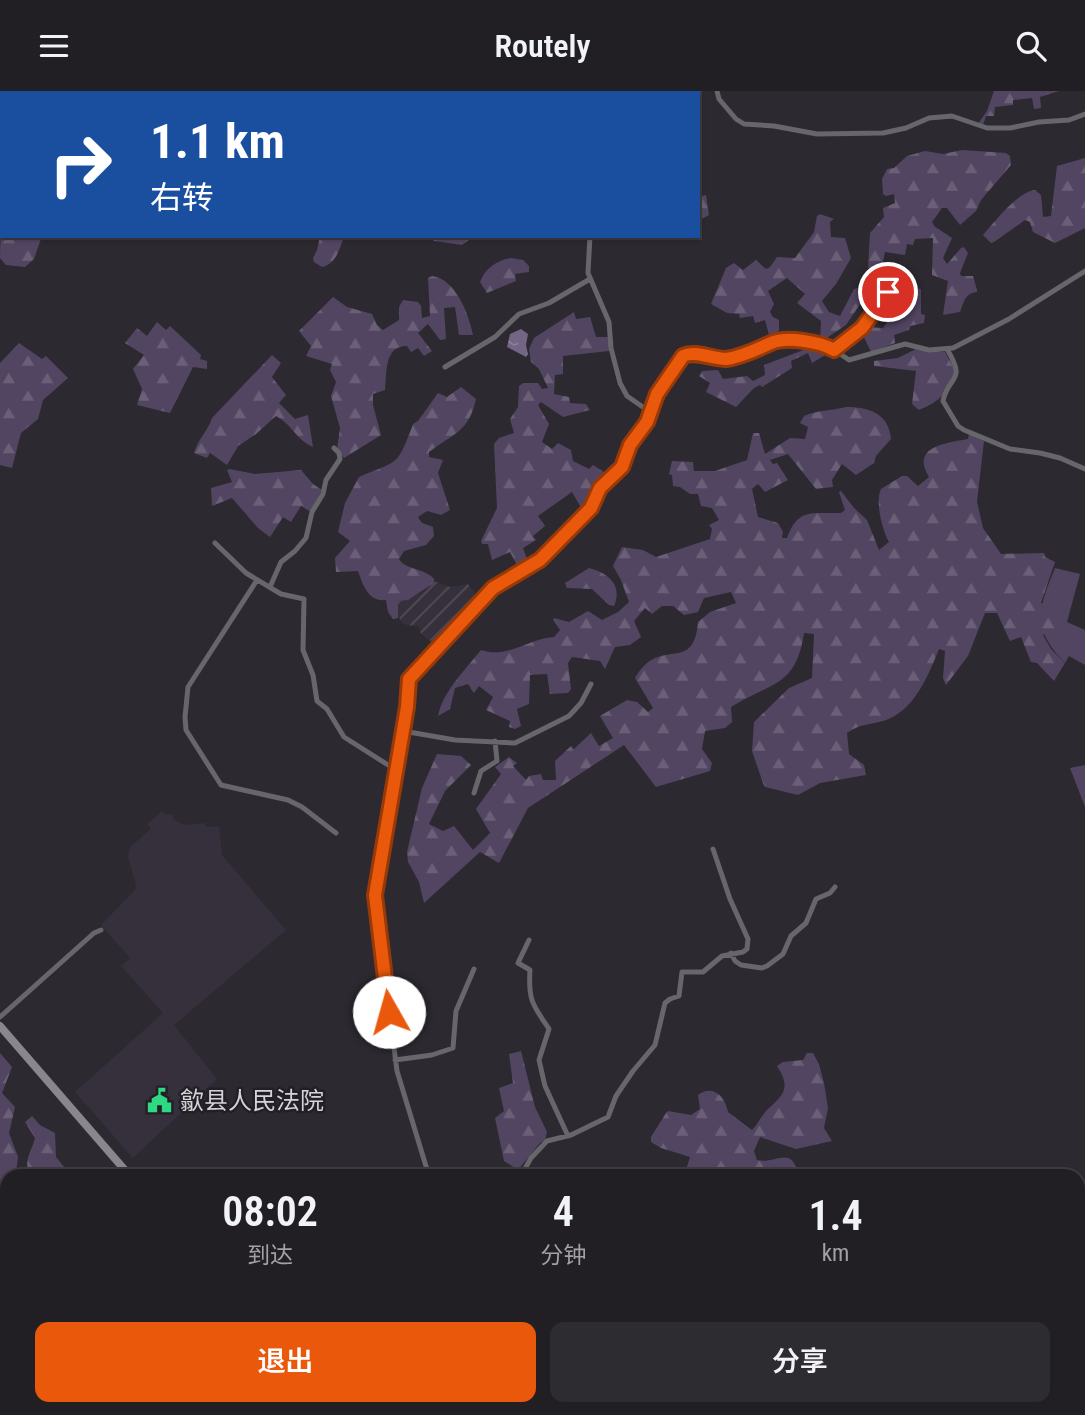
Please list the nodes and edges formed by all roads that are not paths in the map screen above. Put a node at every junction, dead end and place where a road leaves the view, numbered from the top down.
1 (717, 91) edge
2 (1085, 114) edge
3 (590, 238) edge
4 (1085, 271) edge
5 (895, 277) dead end
6 (590, 279) junction
7 (947, 349) junction
8 (834, 350) junction
9 (445, 367) dead end
10 (650, 412) junction
11 (334, 448) dead end
12 (1085, 470) edge
13 (215, 543) dead end
14 (257, 580) junction
15 (270, 587) junction
16 (591, 684) dead end
17 (403, 731) junction
18 (495, 741) junction
19 (396, 770) junction
20 (474, 793) dead end
21 (336, 833) dead end
22 (713, 849) dead end
23 (835, 887) dead end
24 (101, 930) dead end
25 (529, 940) dead end
26 (731, 953) junction
27 (474, 969) dead end
28 (0, 1017) edge
29 (0, 1026) edge
30 (0, 1035) edge
31 (395, 1060) junction
32 (568, 1136) junction
33 (116, 1169) edge
34 (124, 1169) edge
35 (427, 1169) edge
36 (526, 1169) edge

1 - 2 street
3 - 6 street
4 - 7 street
5 - 8 street
6 - 9 street
6 - 10 street
7 - 8 street
7 - 12 street
8 - 10 street
10 - 17 street
11 - 15 street
13 - 14 street
14 - 15 street
14 - 21 street
15 - 19 street
16 - 18 street
17 - 18 street
17 - 19 street
18 - 20 street
19 - 31 street
22 - 26 street
23 - 26 street
24 - 28 street
25 - 32 street
26 - 32 street
27 - 31 street
29 - 34 main road
30 - 33 main road
31 - 35 street
32 - 36 street

